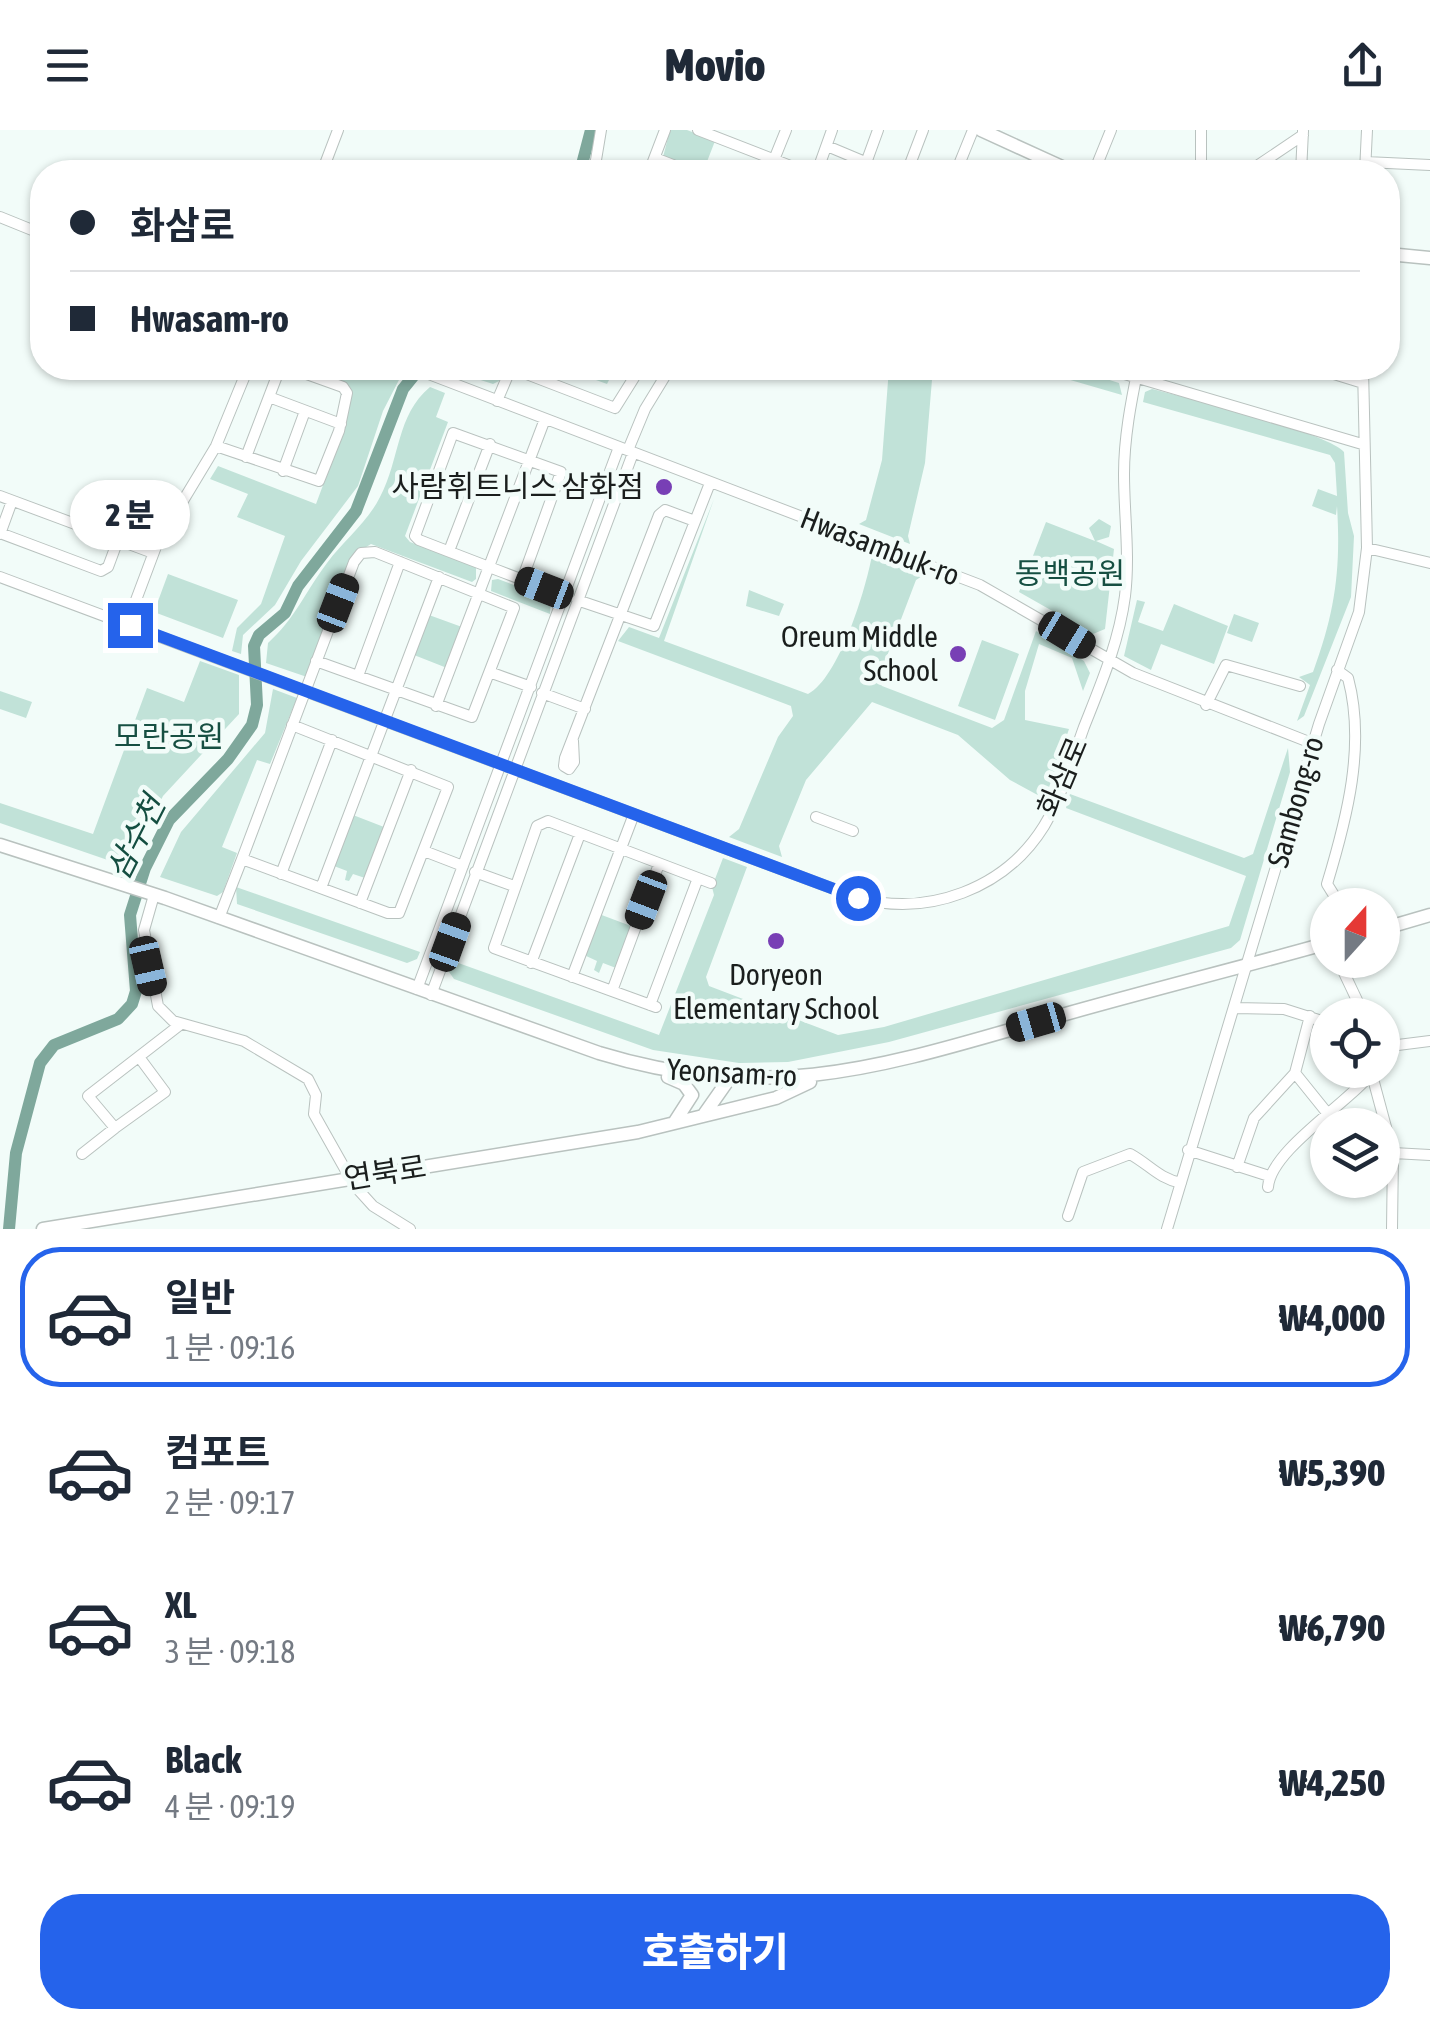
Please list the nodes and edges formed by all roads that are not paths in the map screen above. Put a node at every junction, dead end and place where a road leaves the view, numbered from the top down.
1 (338, 130) edge
2 (602, 130) edge
3 (666, 130) edge
4 (698, 130) edge
5 (786, 130) edge
6 (832, 130) edge
7 (878, 130) edge
8 (923, 130) edge
9 (973, 130) edge
10 (981, 130) edge
11 (1111, 130) edge
12 (1201, 130) edge
13 (1368, 130) edge
14 (1303, 132) edge
15 (826, 146) junction
16 (654, 158) joint
17 (327, 160) edge
18 (596, 160) edge
19 (659, 160) edge
20 (774, 160) joint
21 (821, 160) edge
22 (859, 160) edge
23 (867, 160) edge
24 (912, 160) edge
25 (961, 160) edge
26 (1034, 160) edge
27 (1099, 160) edge
28 (1201, 160) edge
29 (1266, 160) edge
30 (1302, 160) edge
31 (1366, 160) edge
32 (1430, 165) edge
33 (1400, 166) edge
34 (0, 218) edge
35 (30, 229) edge
36 (1423, 259) edge
37 (1430, 268) edge
38 (243, 380) edge
39 (275, 380) edge
40 (321, 380) edge
41 (444, 380) edge
42 (506, 380) edge
43 (539, 380) edge
44 (632, 380) edge
45 (662, 380) edge
46 (1136, 380) edge
47 (1162, 380) edge
48 (1353, 380) edge
49 (544, 382) joint
50 (1363, 383) joint
51 (269, 397) junction
52 (498, 401) junction
53 (306, 411) junction
54 (545, 418) junction
55 (340, 424) junction
56 (490, 444) junction
57 (1362, 444) junction
58 (216, 446) junction
59 (627, 450) junction
60 (246, 457) junction
61 (530, 459) junction
62 (282, 470) junction
63 (710, 483) junction
64 (602, 495) junction
65 (0, 496) edge
66 (12, 500) junction
67 (695, 521) junction
68 (605, 527) junction
69 (0, 534) edge
70 (118, 540) junction
71 (1367, 548) junction
72 (449, 551) junction
73 (153, 553) junction
74 (400, 562) junction
75 (1430, 563) edge
76 (488, 567) junction
77 (0, 577) edge
78 (439, 577) junction
79 (522, 580) junction
80 (479, 593) junction
81 (571, 598) junction
82 (620, 616) junction
83 (127, 624) junction
84 (1110, 659) junction
85 (316, 662) junction
86 (1337, 670) junction
87 (492, 672) junction
88 (358, 676) junction
89 (1300, 686) dead end
90 (306, 690) junction
91 (537, 690) junction
92 (396, 691) junction
93 (1206, 704) junction
94 (436, 706) junction
95 (585, 710) junction
96 (386, 719) junction
97 (292, 725) junction
98 (332, 740) junction
99 (573, 742) dead end
100 (1314, 744) junction
101 (372, 755) junction
102 (501, 764) junction
103 (514, 768) junction
104 (411, 770) junction
105 (634, 814) junction
106 (816, 817) dead end
107 (853, 831) dead end
108 (580, 834) junction
109 (0, 844) edge
110 (620, 849) junction
111 (424, 851) junction
112 (242, 859) junction
113 (659, 864) junction
114 (462, 866) junction
115 (475, 872) junction
116 (281, 874) junction
117 (698, 878) junction
118 (712, 883) dead end
119 (514, 886) junction
120 (321, 888) junction
121 (1330, 888) edge
122 (151, 894) junction
123 (360, 903) junction
124 (1430, 915) edge
125 (219, 918) junction
126 (1400, 924) edge
127 (1310, 948) edge
128 (531, 964) junction
129 (1248, 964) junction
130 (572, 977) junction
131 (416, 989) junction
132 (612, 991) junction
133 (431, 995) junction
134 (1235, 1008) junction
135 (1310, 1016) joint
136 (181, 1024) junction
137 (1430, 1040) edge
138 (1400, 1044) edge
139 (139, 1056) junction
140 (648, 1068) junction
141 (1294, 1073) junction
142 (821, 1076) junction
143 (729, 1080) junction
144 (1356, 1088) edge
145 (1323, 1108) edge
146 (1334, 1108) edge
147 (703, 1116) junction
148 (674, 1123) junction
149 (115, 1128) junction
150 (1310, 1130) edge
151 (1188, 1150) junction
152 (1400, 1153) edge
153 (82, 1154) dead end
154 (1430, 1156) edge
155 (1237, 1167) junction
156 (350, 1179) junction
157 (1180, 1184) junction
158 (1392, 1198) edge
159 (1068, 1216) dead end
160 (43, 1229) edge
161 (410, 1229) edge
162 (1167, 1229) edge
163 (1392, 1229) edge

1 - 17 street
2 - 18 street
3 - 16 street
4 - 20 street
5 - 20 street
6 - 15 street
7 - 23 street
8 - 24 street
9 - 25 street
10 - 26 main road
11 - 27 street
12 - 28 street
13 - 31 street
14 - 29 street
14 - 30 street
15 - 21 street
15 - 22 street
16 - 19 street
32 - 33 street
34 - 35 street
36 - 37 main road
38 - 58 street
39 - 51 street
40 - 55 street
41 - 52 street, Hwasambuk-ro
42 - 52 street
43 - 49 street
44 - 49 street
45 - 59 street
46 - 84 street, 화삼로
47 - 57 street
48 - 50 street
50 - 57 street, Sambong-ro
51 - 53 street
51 - 60 street
52 - 54 street, Hwasambuk-ro
53 - 55 street
53 - 62 street
54 - 59 street, Hwasambuk-ro
54 - 61 street
55 - 62 street
56 - 61 street
56 - 72 street
56 - 72 street
57 - 71 street, Sambong-ro
58 - 60 street
58 - 73 street
59 - 63 street, Hwasambuk-ro
59 - 64 street
59 - 68 street
60 - 62 street
61 - 76 street
61 - 79 street
63 - 67 street
63 - 84 street, Hwasambuk-ro
64 - 68 street
64 - 81 street
65 - 66 street
66 - 69 street
66 - 70 street
67 - 82 street
67 - 82 street
68 - 81 street
69 - 70 street
70 - 73 street
71 - 75 street
71 - 86 street, Sambong-ro
72 - 76 street
73 - 83 street
74 - 78 street
74 - 85 street
74 - 88 street
76 - 79 street
76 - 80 street
77 - 83 street
78 - 80 street
78 - 92 street
79 - 81 street
80 - 87 street
80 - 94 street
81 - 82 street
81 - 91 street
82 - 95 street
83 - 90 street, 화삼로
84 - 93 street, Hwasambuk-ro
84 - 105 street, 화삼로
85 - 88 street
85 - 90 street
86 - 100 street, Sambong-ro
86 - 121 street
87 - 91 street
87 - 94 street
88 - 92 street
89 - 93 street
90 - 96 street, 화삼로
90 - 97 street
91 - 95 street
91 - 102 street
91 - 103 street
92 - 94 street
92 - 96 street
93 - 100 street, Hwasambuk-ro
95 - 99 street
96 - 101 street
96 - 102 street, 화삼로
97 - 98 street
97 - 112 street
98 - 101 street
98 - 116 street
100 - 129 street, Sambong-ro
101 - 104 street
101 - 120 street
102 - 103 street, 화삼로
102 - 114 street
103 - 105 street, 화삼로
103 - 115 street
104 - 111 street
104 - 123 street
105 - 110 street
106 - 107 street
108 - 110 street
108 - 119 street
108 - 128 street
109 - 122 main road, Yeonsam-ro
110 - 113 street
110 - 130 street
111 - 114 street
111 - 123 street
112 - 116 street
112 - 125 street
113 - 117 street
113 - 132 street
114 - 131 street
115 - 119 street
115 - 133 street
116 - 120 street
117 - 118 street
117 - 132 street
119 - 128 street
120 - 123 street
122 - 125 main road, Yeonsam-ro
122 - 136 street
124 - 126 main road
125 - 131 main road, Yeonsam-ro
127 - 129 main road, Yeonsam-ro
128 - 130 street
129 - 134 street, Sambong-ro
129 - 142 main road, Yeonsam-ro
130 - 132 street
131 - 133 main road, Yeonsam-ro
133 - 140 main road, Yeonsam-ro
134 - 135 street
134 - 151 street, Sambong-ro
135 - 141 street
136 - 139 street
136 - 156 street
137 - 138 street
139 - 149 street
139 - 149 street
140 - 143 main road, Yeonsam-ro
140 - 148 main road
141 - 145 street
141 - 155 street
142 - 143 main road, Yeonsam-ro
142 - 147 main road, 연북로
143 - 147 main road
144 - 146 street
147 - 148 main road, 연북로
148 - 156 main road, 연북로
149 - 153 street
150 - 155 street
151 - 155 street
151 - 157 street, Sambong-ro
152 - 154 street
156 - 160 main road, 연북로
156 - 161 street
157 - 159 street
157 - 162 street, Sambong-ro
158 - 163 street

